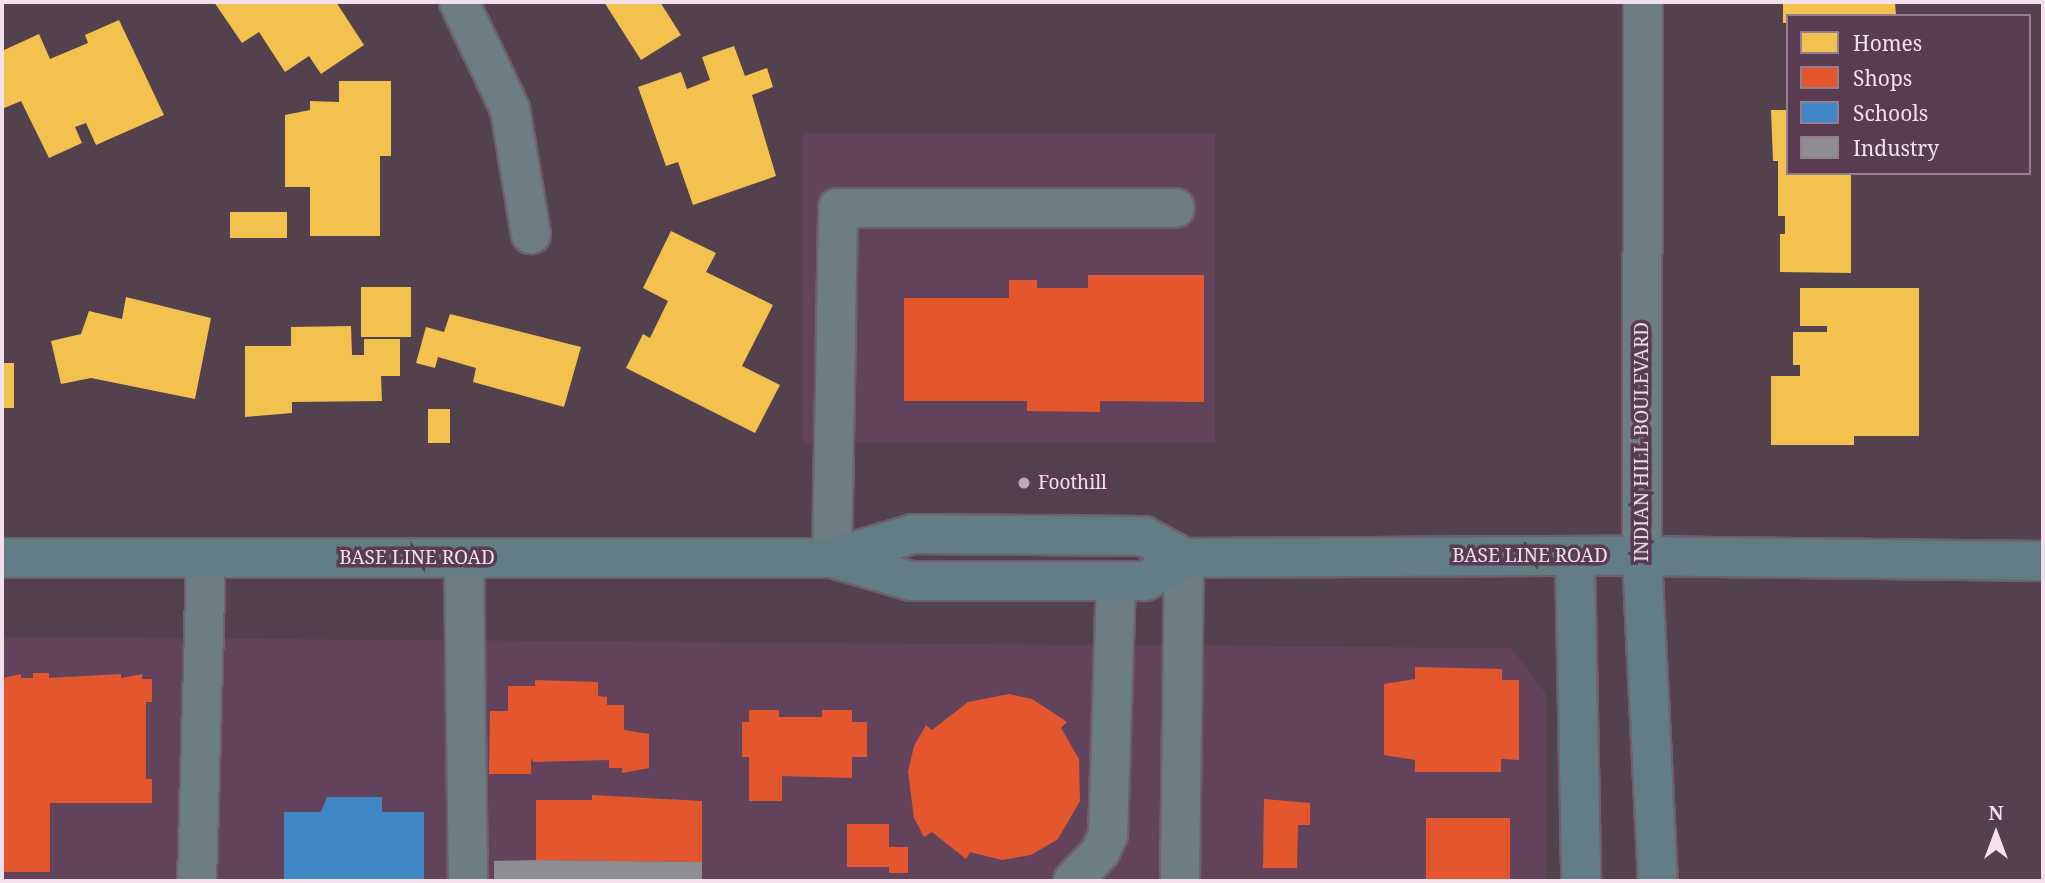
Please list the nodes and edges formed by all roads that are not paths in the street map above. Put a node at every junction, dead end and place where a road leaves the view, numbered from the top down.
1 (459, 2) edge
2 (1643, 2) edge
3 (1175, 208) dead end
4 (531, 234) dead end
5 (1575, 556) junction
6 (1642, 556) junction
7 (2, 558) edge
8 (206, 558) junction
9 (464, 558) junction
10 (832, 558) junction
11 (1184, 558) junction
12 (2043, 561) edge
13 (1116, 581) junction
14 (197, 881) edge
15 (468, 881) edge
16 (1073, 881) edge
17 (1181, 881) edge
18 (1581, 881) edge
19 (1658, 881) edge

1 - 4 street
2 - 6 street, INDIAN HILL BOULEVARD
3 - 10 street
5 - 6 main road, BASE LINE ROAD
5 - 11 main road, BASE LINE ROAD
5 - 18 main road
6 - 12 main road, BASE LINE ROAD
6 - 19 main road, INDIAN HILL BOULEVARD
7 - 8 main road, BASE LINE ROAD
8 - 9 main road, BASE LINE ROAD
8 - 14 street
9 - 10 main road, BASE LINE ROAD
9 - 15 street
10 - 11 main road, BASE LINE ROAD
10 - 13 main road, BASE LINE ROAD
11 - 13 main road, BASE LINE ROAD
11 - 17 street
13 - 16 street

